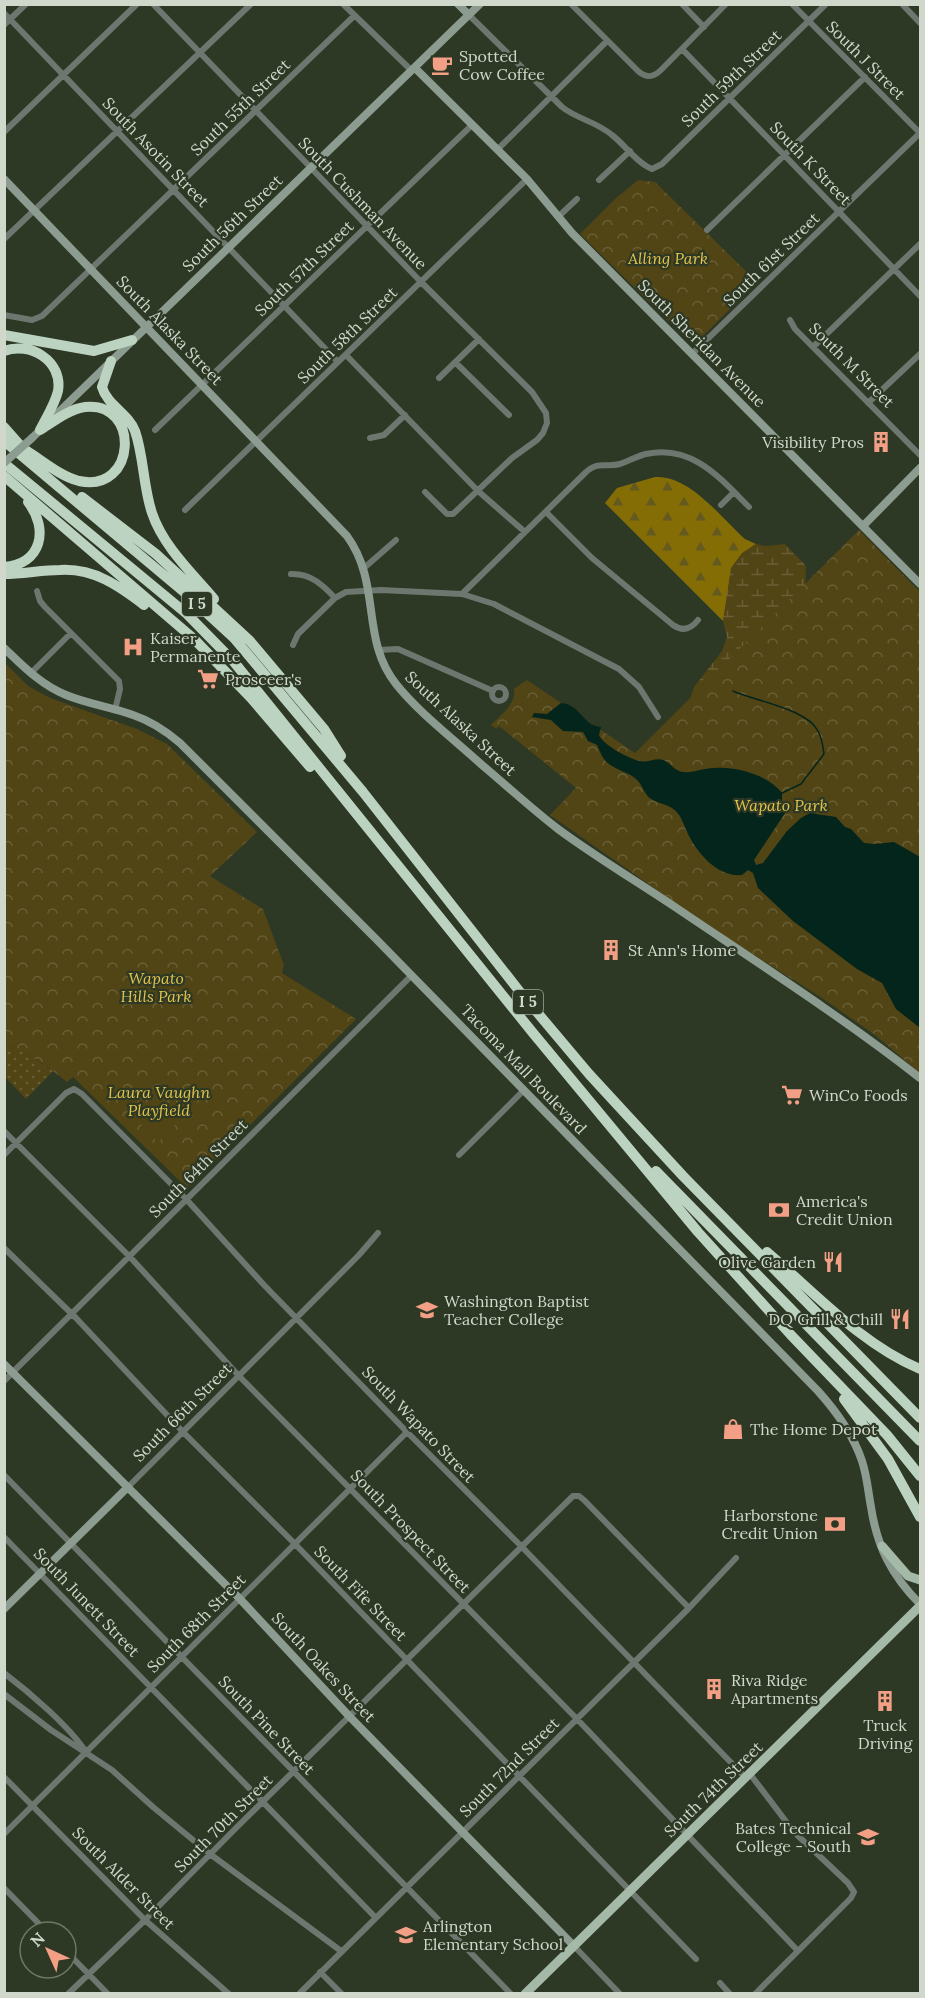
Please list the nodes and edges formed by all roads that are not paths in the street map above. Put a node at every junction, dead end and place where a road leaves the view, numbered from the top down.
1 (26, 4) edge
2 (137, 4) edge
3 (153, 4) edge
4 (251, 4) edge
5 (343, 4) edge
6 (458, 4) edge
7 (480, 4) edge
8 (571, 4) edge
9 (682, 4) edge
10 (726, 4) edge
11 (792, 4) edge
12 (826, 4) edge
13 (902, 4) edge
14 (4, 13) edge
15 (469, 15) junction
16 (354, 16) junction
17 (10, 19) junction
18 (808, 22) junction
19 (921, 23) edge
20 (4, 25) edge
21 (704, 27) junction
22 (607, 41) junction
23 (682, 49) junction
24 (200, 53) junction
25 (413, 69) junction
26 (63, 75) junction
27 (865, 78) junction
28 (551, 97) junction
29 (730, 97) junction
30 (255, 111) junction
31 (472, 125) junction
32 (4, 132) edge
33 (118, 132) junction
34 (920, 133) edge
35 (497, 150) junction
36 (630, 151) junction
37 (784, 154) junction
38 (311, 168) junction
39 (4, 179) edge
40 (527, 179) junction
41 (599, 180) dead end
42 (173, 190) junction
43 (577, 199) dead end
44 (35, 211) junction
45 (839, 211) junction
46 (558, 217) junction
47 (367, 227) junction
48 (706, 230) dead end
49 (4, 240) edge
50 (921, 244) edge
51 (228, 248) junction
52 (91, 269) junction
53 (894, 269) junction
54 (421, 282) junction
55 (921, 296) edge
56 (285, 306) junction
57 (4, 315) edge
58 (790, 320) dead end
59 (146, 326) junction
60 (4, 335) edge
61 (479, 339) junction
62 (132, 340) junction
63 (813, 347) junction
64 (4, 351) edge
65 (692, 354) junction
66 (921, 354) edge
67 (346, 355) junction
68 (111, 361) junction
69 (338, 362) junction
70 (455, 362) junction
71 (439, 378) dead end
72 (203, 385) junction
73 (868, 403) junction
74 (405, 415) junction
75 (509, 415) dead end
76 (4, 429) edge
77 (155, 430) dead end
78 (36, 434) junction
79 (370, 438) dead end
80 (4, 441) edge
81 (257, 441) junction
82 (23, 447) junction
83 (921, 455) edge
84 (4, 463) edge
85 (921, 468) edge
86 (5, 477) edge
87 (478, 490) junction
88 (425, 492) dead end
89 (734, 492) junction
90 (720, 505) dead end
91 (749, 507) dead end
92 (185, 510) dead end
93 (546, 512) junction
94 (863, 526) junction
95 (525, 532) junction
96 (396, 540) dead end
97 (4, 567) edge
98 (364, 568) junction
99 (291, 574) dead end
100 (4, 575) edge
101 (921, 584) edge
102 (369, 590) junction
103 (37, 591) dead end
104 (462, 594) junction
105 (335, 598) junction
106 (698, 620) dead end
107 (241, 632) junction
108 (71, 633) junction
109 (293, 645) dead end
110 (4, 648) edge
111 (378, 650) junction
112 (31, 673) junction
113 (243, 689) junction
114 (493, 691) dead end
115 (115, 710) junction
116 (658, 717) dead end
117 (363, 792) junction
118 (430, 905) junction
119 (412, 975) junction
120 (921, 1078) edge
121 (577, 1084) junction
122 (524, 1090) junction
123 (4, 1131) edge
124 (16, 1143) junction
125 (4, 1155) edge
126 (459, 1155) dead end
127 (186, 1199) junction
128 (707, 1201) junction
129 (378, 1233) dead end
130 (4, 1248) edge
131 (129, 1257) junction
132 (71, 1314) junction
133 (297, 1318) junction
134 (790, 1334) junction
135 (4, 1364) edge
136 (921, 1369) edge
137 (13, 1372) junction
138 (239, 1376) junction
139 (4, 1381) edge
140 (921, 1418) edge
141 (183, 1432) junction
142 (407, 1432) junction
143 (921, 1441) edge
144 (4, 1475) edge
145 (921, 1476) edge
146 (128, 1487) junction
147 (350, 1488) junction
148 (921, 1517) edge
149 (4, 1537) edge
150 (72, 1543) junction
151 (295, 1544) junction
152 (521, 1546) junction
153 (882, 1546) junction
154 (736, 1558) dead end
155 (40, 1573) junction
156 (921, 1581) edge
157 (240, 1599) junction
158 (463, 1604) junction
159 (921, 1605) edge
160 (689, 1608) junction
161 (4, 1609) edge
162 (182, 1656) junction
163 (406, 1660) junction
164 (633, 1663) junction
165 (4, 1672) edge
166 (151, 1687) junction
167 (4, 1694) edge
168 (349, 1716) junction
169 (577, 1719) junction
170 (86, 1752) junction
171 (293, 1771) junction
172 (748, 1776) junction
173 (4, 1777) edge
174 (519, 1777) junction
175 (262, 1802) junction
176 (33, 1805) junction
177 (463, 1832) junction
178 (4, 1834) edge
179 (687, 1836) junction
180 (210, 1854) junction
181 (407, 1887) junction
182 (4, 1888) edge
183 (630, 1891) junction
184 (376, 1918) junction
185 (35, 1920) edge
186 (145, 1920) junction
187 (574, 1946) junction
188 (341, 1951) junction
189 (798, 1951) junction
190 (696, 1959) dead end
191 (78, 1964) edge
192 (320, 1972) junction
193 (88, 1974) junction
194 (720, 1983) dead end
195 (68, 1994) edge
196 (108, 1994) edge
197 (229, 1994) edge
198 (299, 1994) edge
199 (342, 1994) edge
200 (511, 1994) edge
201 (525, 1994) edge
202 (620, 1994) edge
203 (730, 1994) edge
204 (755, 1994) edge

1 - 17 street
2 - 26 street
3 - 24 street, South Cushman Avenue
4 - 24 street
5 - 16 street, South Sheridan Avenue
6 - 15 street
7 - 15 street, South 56th Street
8 - 22 street
9 - 21 street
10 - 21 street
11 - 18 street, South J Street
12 - 18 street, South 59th Street
13 - 19 street
14 - 17 street, South Asotin Street
15 - 25 street, South 56th Street
15 - 28 street
16 - 25 street, South Sheridan Avenue
16 - 30 street, South 55th Street
17 - 20 street
17 - 26 street, South Asotin Street
18 - 27 street, South J Street
18 - 29 street, South 59th Street
21 - 23 street
22 - 23 street
22 - 28 street
23 - 29 street, South K Street
24 - 30 street, South Cushman Avenue
24 - 33 street
25 - 31 street, South Sheridan Avenue
25 - 38 street, South 56th Street
26 - 32 street
26 - 33 street, South Asotin Street
27 - 34 street, South J Street
27 - 37 street
28 - 35 street
28 - 36 street
29 - 36 street, South 59th Street
29 - 37 street, South K Street
30 - 38 street, South Cushman Avenue
30 - 42 street, South 55th Street
31 - 35 street, South Sheridan Avenue
31 - 47 street, South 57th Street
33 - 42 street, South Asotin Street
33 - 44 street
34 - 45 street, South 61st Street
35 - 40 street, South Sheridan Avenue
36 - 41 street
37 - 45 street, South K Street
37 - 48 street
38 - 47 street, South Cushman Avenue
38 - 51 street, South 56th Street
39 - 44 street, South Alaska Street
40 - 46 street, South Sheridan Avenue
40 - 54 street, South 58th Street
42 - 51 street, South Asotin Street
42 - 52 street, South 55th Street
43 - 46 street
44 - 49 street
44 - 52 street, South Alaska Street
45 - 53 street, South K Street
45 - 65 street, South 61st Street
46 - 65 street, South Sheridan Avenue
47 - 54 street, South Cushman Avenue
47 - 56 street, South 57th Street
50 - 53 street
51 - 56 street, South Asotin Street
51 - 59 street, South 56th Street
52 - 57 street, South 55th Street
52 - 59 street, South Alaska Street
53 - 55 street, South K Street
53 - 63 street
54 - 61 street, South Cushman Avenue
54 - 67 street, South 58th Street
56 - 69 street, South Asotin Street
56 - 72 street, South 57th Street
58 - 63 street, South M Street
59 - 62 street, South 56th Street
59 - 72 street, South Alaska Street
60 - 62 highway
61 - 70 street
61 - 87 street, South Cushman Avenue
62 - 68 street, South 56th Street
63 - 73 street, South M Street
64 - 78 highway
65 - 94 street, South Sheridan Avenue
66 - 73 street
67 - 69 street, South 58th Street
67 - 74 street
68 - 78 street, South 56th Street
68 - 107 highway
69 - 81 street, South 58th Street
70 - 71 street
70 - 75 street
72 - 77 street, South 57th Street
72 - 81 street, South Alaska Street
73 - 83 street, South M Street
74 - 79 street
74 - 87 street
76 - 82 highway
78 - 82 highway
78 - 84 street, South 56th Street, bridge
80 - 117 highway, I 5
81 - 92 street, South 58th Street
81 - 98 street, South Alaska Street
82 - 107 highway
84 - 118 highway, I 5
85 - 94 street
86 - 97 highway
86 - 113 highway
87 - 88 street
87 - 95 street
89 - 90 street
89 - 91 street
89 - 93 street
93 - 95 street
93 - 106 street
94 - 101 street, South Sheridan Avenue
95 - 104 street
96 - 98 street
98 - 102 street, South Alaska Street
99 - 105 street
100 - 113 highway
102 - 104 street
102 - 105 street
102 - 111 street, South Alaska Street
103 - 108 street
104 - 116 street
105 - 109 street
107 - 117 highway
108 - 112 street
108 - 115 street
110 - 112 street, Tacoma Mall Boulevard
111 - 114 street
111 - 120 street, South Alaska Street
112 - 115 street, Tacoma Mall Boulevard
113 - 118 highway
115 - 119 street, Tacoma Mall Boulevard
117 - 128 highway, I 5
118 - 121 highway, I 5
119 - 122 street, Tacoma Mall Boulevard
119 - 127 street, South 64th Street
121 - 134 highway
121 - 143 highway, I 5
122 - 126 street
122 - 153 street, Tacoma Mall Boulevard
123 - 124 street, South Prospect Street
124 - 125 street
124 - 127 street, South Wapato Street
124 - 131 street, South Prospect Street
127 - 131 street, South 64th Street
127 - 133 street, South Wapato Street
128 - 136 highway
128 - 140 highway, I 5
129 - 133 street, South 66th Street
130 - 132 street, South Fife Street
131 - 132 street, South 64th Street
131 - 138 street, South Prospect Street
132 - 137 street, South 64th Street
132 - 141 street, South Fife Street
133 - 138 street, South 66th Street
133 - 142 street, South Wapato Street
134 - 145 highway
134 - 148 highway
135 - 137 street, South Oakes Street
137 - 139 street, South 64th Street
137 - 146 street, South Oakes Street
138 - 141 street, South 66th Street
138 - 147 street, South Prospect Street
141 - 146 street, South 66th Street
141 - 151 street, South Fife Street
142 - 147 street, South 68th Street
142 - 152 street, South Wapato Street
144 - 150 street, South Pine Street
146 - 150 street, South 66th Street
146 - 157 street, South Oakes Street
147 - 151 street, South 68th Street
147 - 158 street, South Prospect Street
149 - 155 street, South Junett Street
150 - 155 street, South 66th Street
150 - 162 street, South Pine Street
151 - 157 street, South 68th Street
151 - 163 street, South Fife Street
152 - 158 street, South 70th Street
152 - 160 street, South 70th Street
152 - 164 street, South Wapato Street
153 - 156 main road
153 - 159 street, Tacoma Mall Boulevard
154 - 160 street, South 72nd Street
155 - 161 street, South 66th Street
155 - 166 street, South Junett Street
157 - 162 street, South 68th Street
157 - 168 street, South Oakes Street
158 - 163 street, South 70th Street
158 - 169 street, South Prospect Street
159 - 172 main road, South 74th Street
160 - 164 street, South 72nd Street
162 - 166 street, South 68th Street
162 - 171 street, South Pine Street
163 - 168 street, South 70th Street
163 - 174 street, South Fife Street
164 - 169 street, South 72nd Street
164 - 172 street, South Wapato Street
165 - 170 street
166 - 170 street, South 68th Street
166 - 175 street, South Junett Street
167 - 170 street
168 - 171 street, South 70th Street
168 - 177 street, South Oakes Street
169 - 174 street, South 72nd Street
169 - 179 street, South Prospect Street
170 - 176 street, South 68th Street
170 - 180 street
171 - 175 street, South 70th Street
171 - 181 street, South Pine Street
172 - 179 main road, South 74th Street
172 - 189 street, South Wapato Street
173 - 176 street, South Alder Street
174 - 177 street, South 72nd Street
174 - 183 street, South Fife Street
175 - 180 street, South 70th Street
175 - 184 street, South Junett Street
176 - 178 street, South 68th Street
176 - 186 street, South Alder Street
177 - 181 street, South 72nd Street
177 - 187 street, South Oakes Street
179 - 183 main road, South 74th Street
179 - 189 street, South Prospect Street
180 - 186 street, South 70th Street
180 - 188 street
181 - 184 street, South 72nd Street
181 - 200 street, South Pine Street
182 - 185 street
183 - 187 main road, South 74th Street
183 - 190 street, South Fife Street
184 - 188 street, South 72nd Street
186 - 193 street, South 70th Street
186 - 197 street, South Alder Street
187 - 201 main road, South 74th Street
187 - 202 street, South Oakes Street
188 - 192 street, South 72nd Street
189 - 204 street
191 - 193 street
192 - 198 street, South 72nd Street
192 - 199 street
193 - 195 street, South 70th Street
193 - 196 street
194 - 203 street

